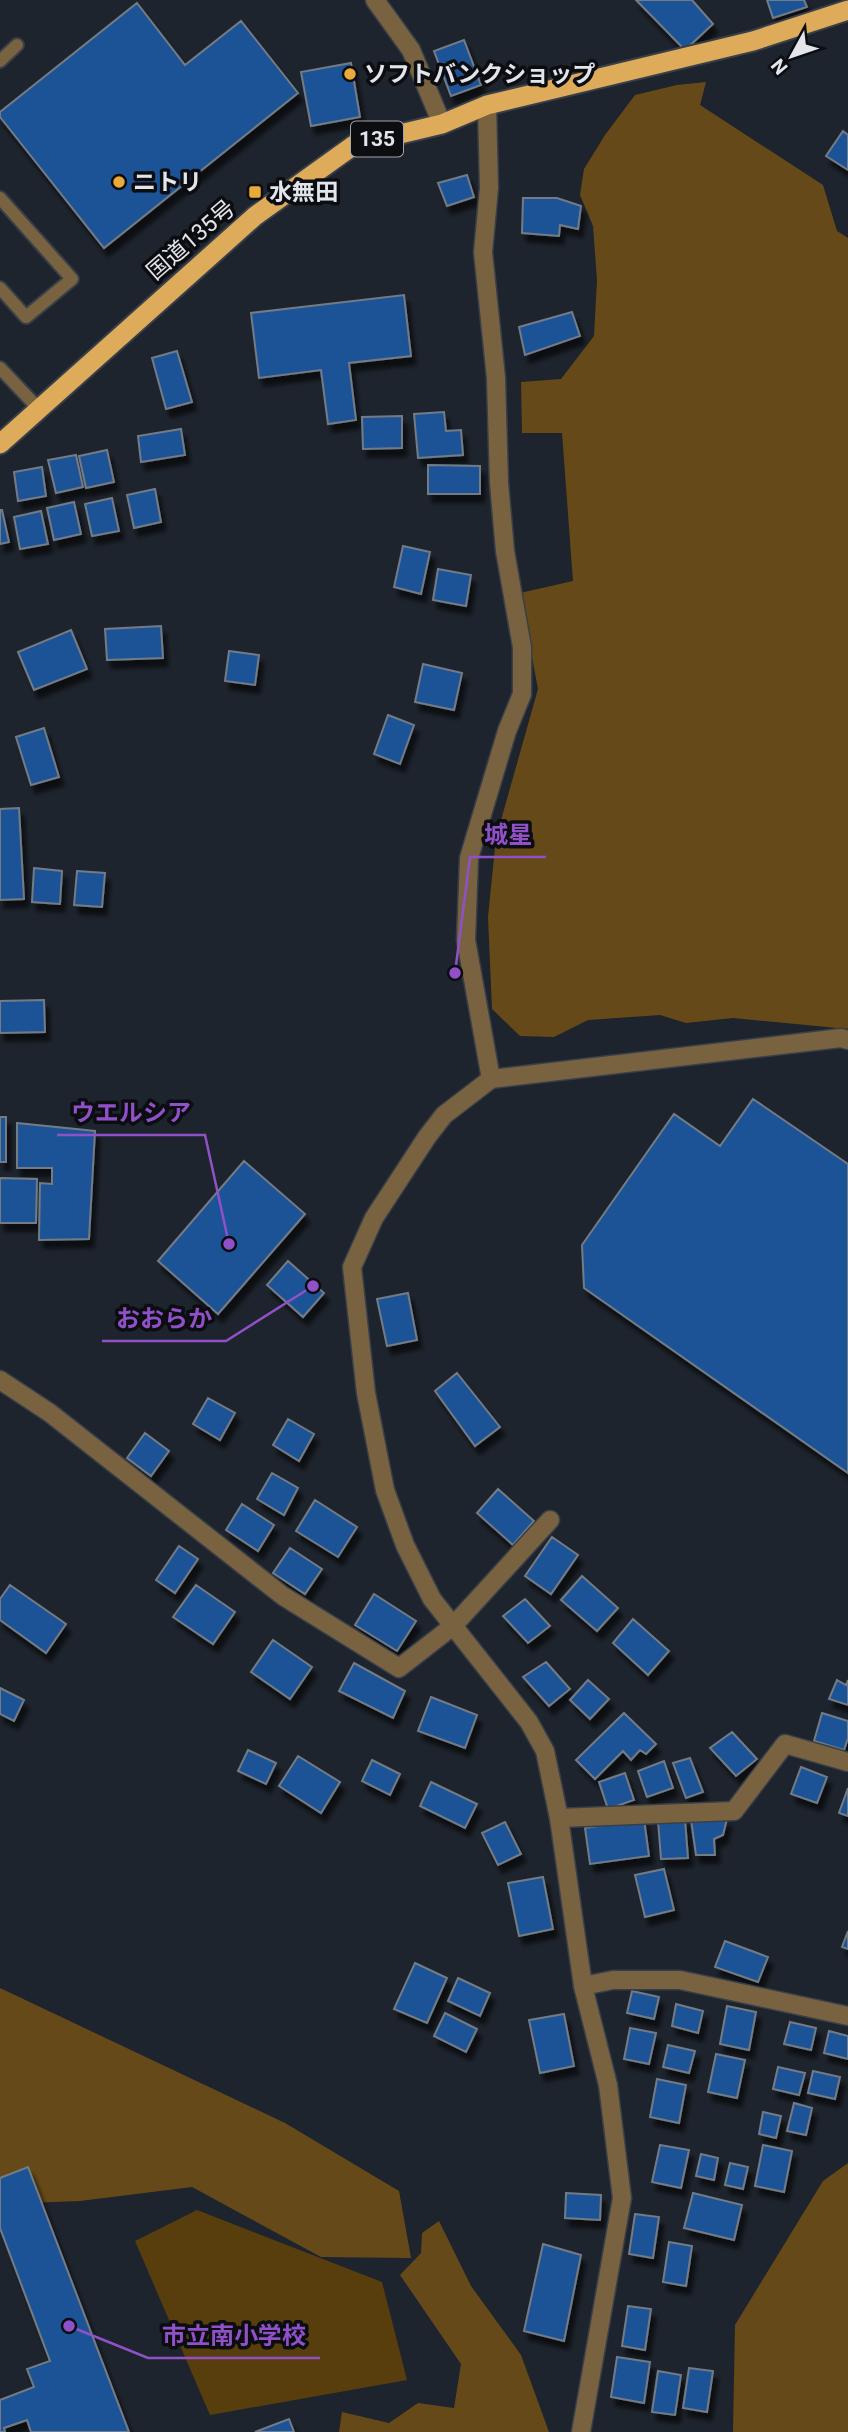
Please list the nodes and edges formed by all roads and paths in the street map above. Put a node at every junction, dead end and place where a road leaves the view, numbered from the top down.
1 (375, 0) edge
2 (848, 10) edge
3 (0, 43) edge
4 (0, 61) edge
5 (487, 105) junction
6 (442, 124) junction
7 (0, 198) edge
8 (0, 288) edge
9 (0, 369) edge
10 (38, 408) junction
11 (0, 444) edge
12 (848, 1040) edge
13 (491, 1079) junction
14 (0, 1380) edge
15 (550, 1520) dead end
16 (453, 1626) junction
17 (848, 1762) edge
18 (559, 1818) junction
19 (583, 1986) junction
20 (848, 2016) edge
21 (581, 2432) edge

1 - 6 street
2 - 5 highway, 国道135号 / 135
3 - 4 lane
5 - 6 highway, 国道135号 / 135
5 - 13 street
6 - 10 highway, 国道135号 / 135
7 - 8 lane
9 - 10 lane
10 - 11 highway, 国道135号 / 135
12 - 13 street
13 - 16 street
14 - 16 street
15 - 16 street
16 - 18 street
17 - 18 street
18 - 19 street
19 - 20 street
19 - 21 street

